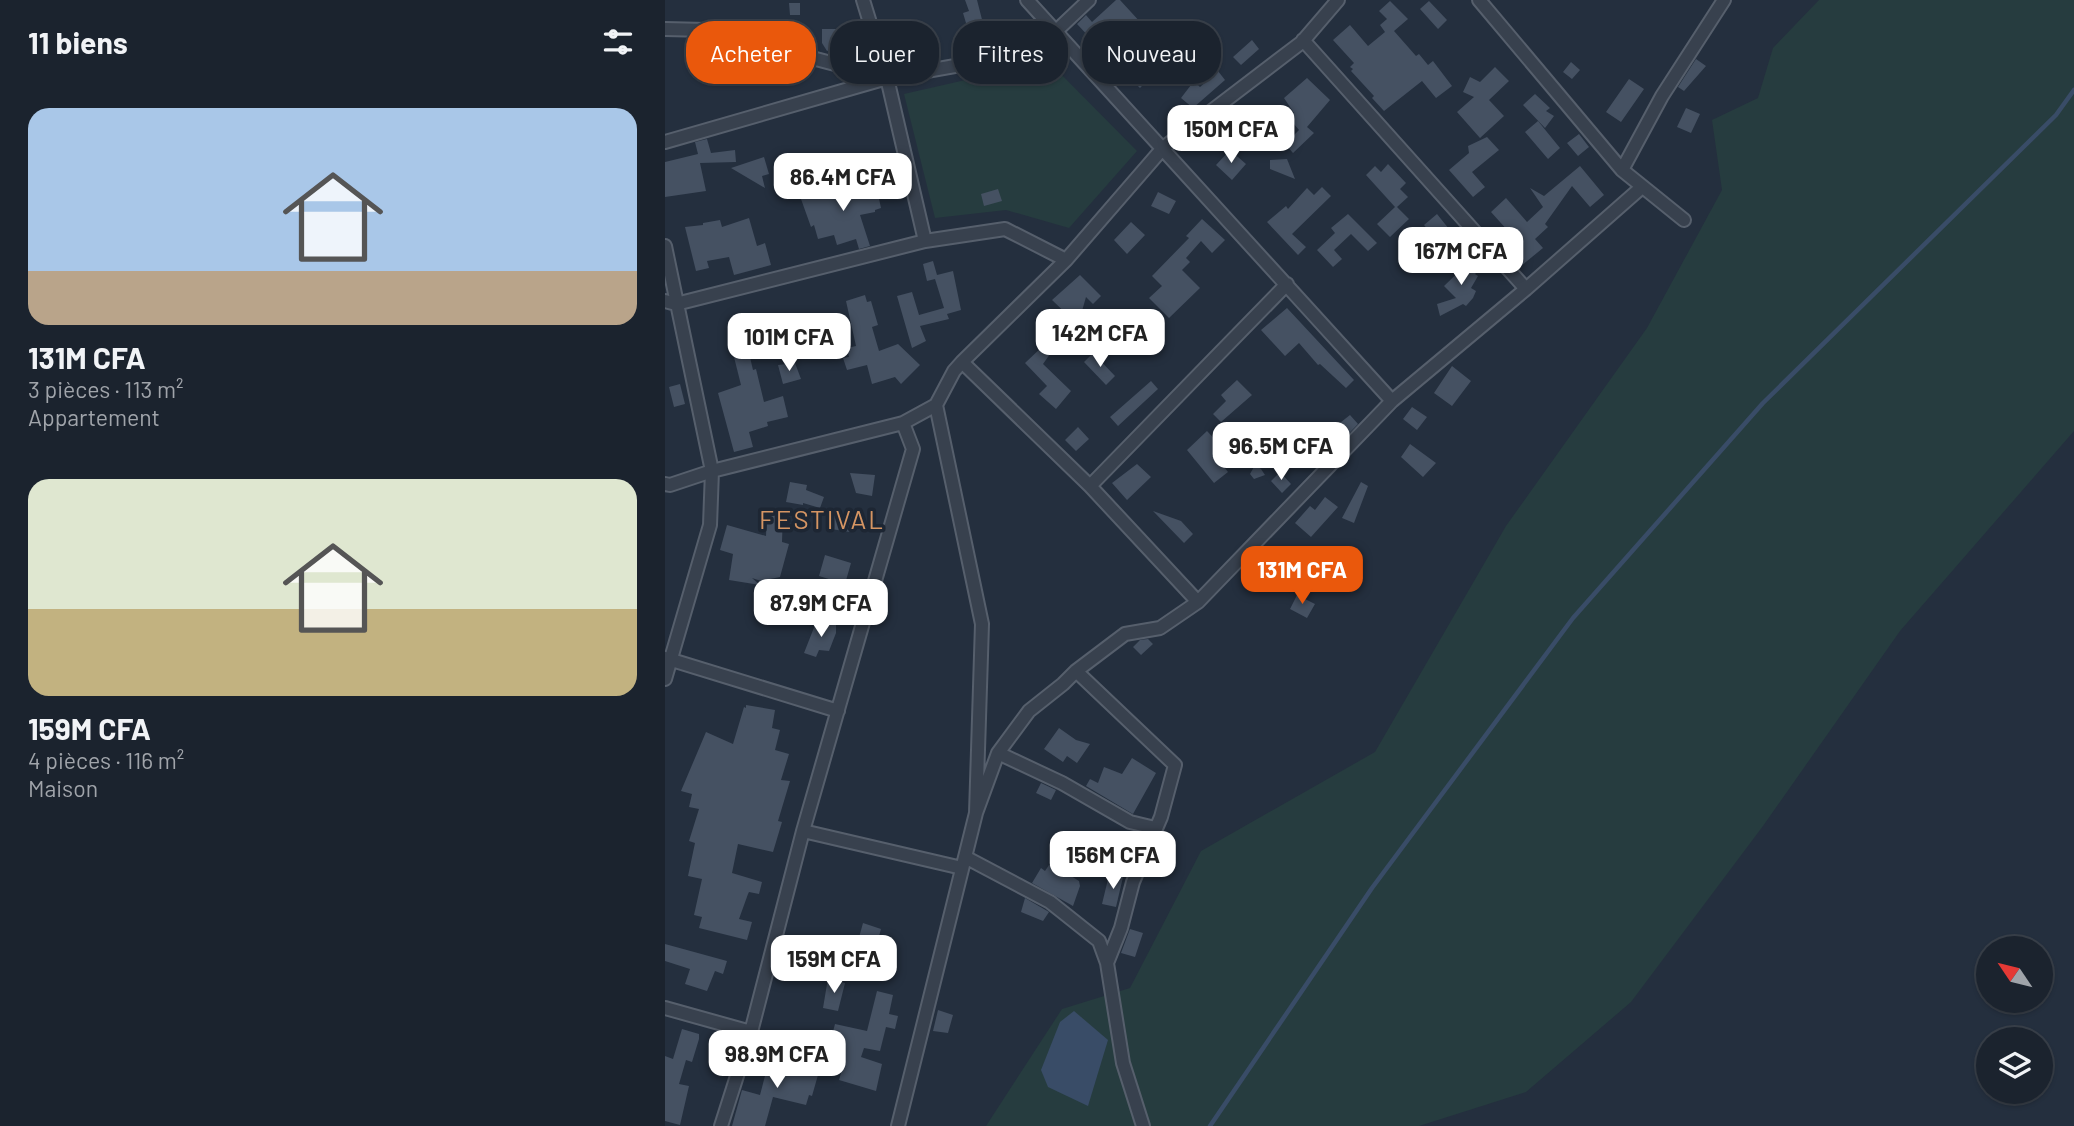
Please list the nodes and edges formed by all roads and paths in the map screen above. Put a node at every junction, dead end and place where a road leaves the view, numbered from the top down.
1 (863, 0) edge
2 (1027, 0) edge
3 (1089, 0) edge
4 (1338, 0) edge
5 (1479, 0) edge
6 (1724, 0) edge
7 (869, 21) edge
8 (1047, 21) edge
9 (1067, 21) edge
10 (665, 29) edge
11 (1303, 40) junction
12 (1068, 44) edge
13 (830, 63) edge
14 (866, 84) edge
15 (888, 84) edge
16 (665, 142) edge
17 (1163, 148) junction
18 (1622, 170) junction
19 (1642, 187) junction
20 (1684, 220) dead end
21 (925, 241) junction
22 (665, 246) edge
23 (1066, 260) junction
24 (1287, 284) junction
25 (1527, 289) junction
26 (671, 303) edge
27 (962, 362) junction
28 (1392, 401) junction
29 (936, 405) junction
30 (903, 423) junction
31 (712, 471) junction
32 (665, 484) edge
33 (1090, 486) junction
34 (1198, 602) junction
35 (667, 659) edge
36 (1076, 671) junction
37 (665, 679) edge
38 (838, 711) junction
39 (998, 754) junction
40 (976, 813) junction
41 (1155, 828) junction
42 (803, 831) junction
43 (964, 862) junction
44 (1107, 963) junction
45 (665, 1008) edge
46 (751, 1032) junction
47 (721, 1126) edge
48 (898, 1126) edge
49 (1143, 1126) edge

1 - 7 street
2 - 8 street
3 - 9 street
4 - 11 street
5 - 18 street
6 - 18 street
10 - 13 street
11 - 17 street
11 - 25 street
12 - 17 street
14 - 16 street
15 - 21 street
17 - 23 street
17 - 24 street
18 - 19 street
19 - 20 street
19 - 25 street
21 - 23 street
21 - 26 street
22 - 26 street
23 - 27 street
24 - 28 street
24 - 33 street
25 - 28 street
26 - 31 street
27 - 29 street
27 - 33 street
28 - 34 street
29 - 30 street
29 - 40 street
30 - 31 street
30 - 38 street
31 - 32 street
31 - 35 street
33 - 34 street
34 - 36 street
35 - 37 street
35 - 38 street
36 - 39 street
36 - 41 street
38 - 42 street
39 - 40 street
39 - 41 street
40 - 43 street
41 - 44 street
42 - 43 street
42 - 46 street
43 - 44 street
43 - 48 street
44 - 49 street
45 - 46 street
46 - 47 street

